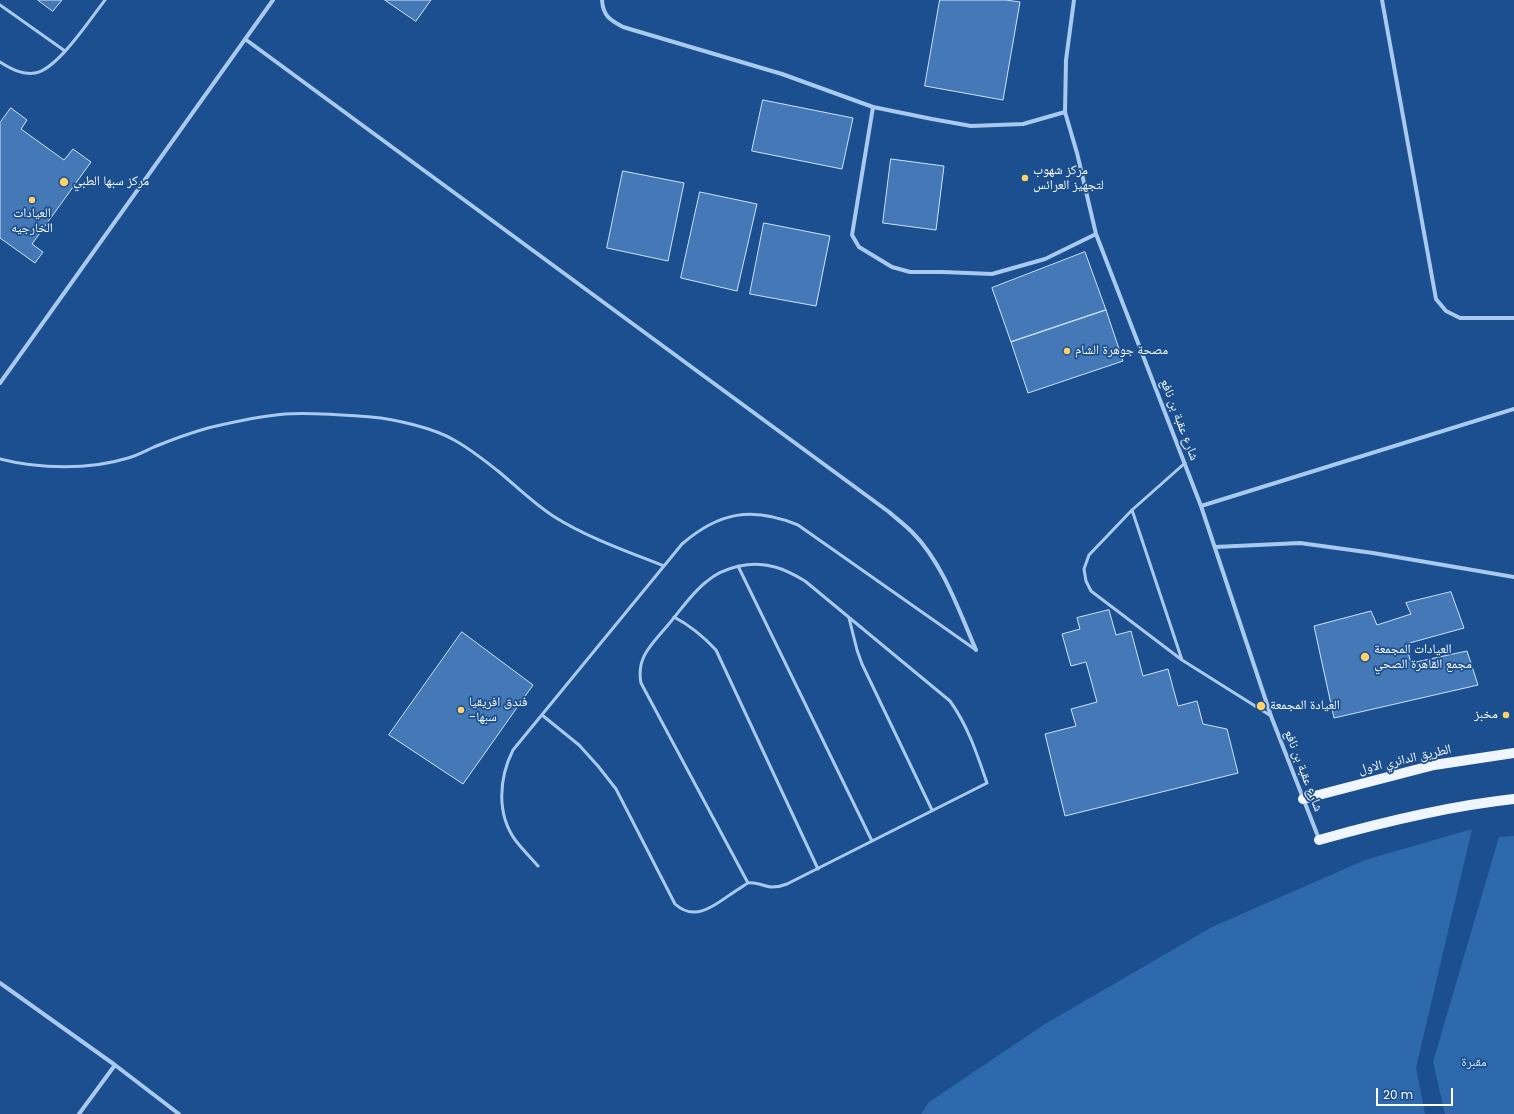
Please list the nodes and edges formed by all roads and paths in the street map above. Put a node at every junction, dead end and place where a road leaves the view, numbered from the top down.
1 (105, 0) edge
2 (273, 0) edge
3 (602, 0) edge
4 (1074, 0) edge
5 (1382, 0) edge
6 (0, 5) edge
7 (245, 39) junction
8 (65, 51) junction
9 (0, 62) edge
10 (873, 107) junction
11 (1065, 112) junction
12 (1096, 234) junction
13 (1514, 318) edge
14 (0, 383) edge
15 (1514, 409) edge
16 (0, 459) edge
17 (1185, 463) junction
18 (1201, 506) junction
19 (1132, 510) junction
20 (1215, 547) junction
21 (664, 566) junction
22 (738, 566) junction
23 (1514, 577) edge
24 (674, 617) junction
25 (849, 618) junction
26 (976, 650) joint
27 (1182, 660) junction
28 (542, 715) junction
29 (1271, 716) junction
30 (1514, 753) edge
31 (1303, 799) junction
32 (1514, 799) edge
33 (932, 810) junction
34 (1319, 840) joint
35 (872, 841) junction
36 (538, 866) dead end
37 (818, 869) junction
38 (748, 883) junction
39 (0, 983) edge
40 (115, 1065) junction
41 (79, 1114) edge
42 (179, 1114) edge

1 - 8 lane
2 - 7 street
3 - 10 street
4 - 11 street, شارع عقبة بن نافع
5 - 13 street
6 - 8 lane
7 - 14 street
7 - 26 street
8 - 9 lane
10 - 11 street
10 - 12 street
11 - 12 street, شارع عقبة بن نافع
12 - 17 street, شارع عقبة بن نافع
15 - 18 street
16 - 21 lane
17 - 18 street, شارع عقبة بن نافع
17 - 19 lane
18 - 20 street, شارع عقبة بن نافع
19 - 27 lane
19 - 27 lane
20 - 23 street
20 - 29 street, شارع عقبة بن نافع
21 - 26 lane
21 - 28 lane
22 - 24 lane
22 - 25 lane
22 - 35 lane
24 - 37 lane
24 - 38 lane
25 - 33 lane
25 - 33 lane
27 - 29 lane
28 - 36 lane
28 - 38 lane
29 - 31 street, شارع عقبة بن نافع
30 - 31 main road, الطريق الدائري الاول
31 - 34 street, شارع عقبة بن نافع
32 - 34 main road
33 - 35 lane
35 - 37 lane
37 - 38 lane
39 - 40 street
40 - 41 street
40 - 42 street

